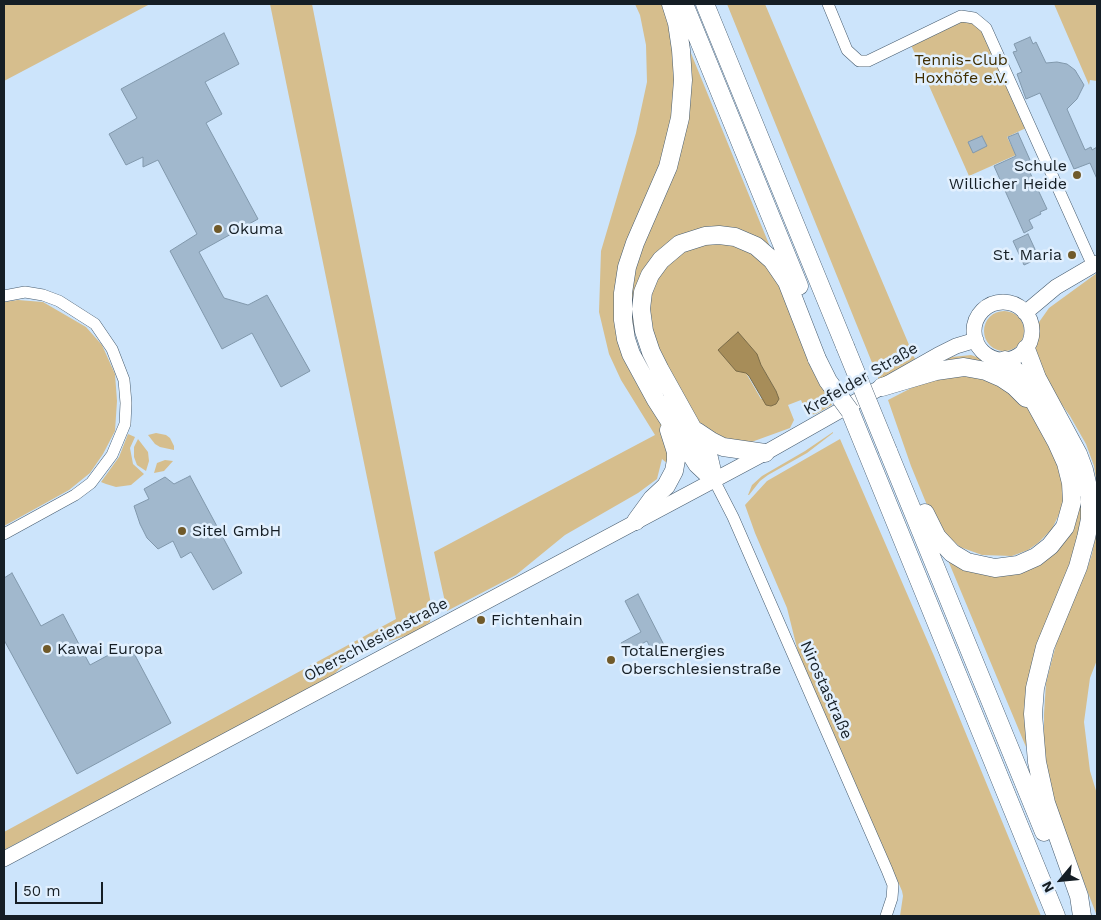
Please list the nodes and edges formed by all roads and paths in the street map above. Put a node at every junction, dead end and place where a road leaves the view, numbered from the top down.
1 (671, 4) edge
2 (684, 4) edge
3 (705, 4) edge
4 (828, 4) edge
5 (1095, 264) edge
6 (4, 296) edge
7 (1025, 313) junction
8 (976, 340) junction
9 (1026, 349) junction
10 (822, 357) junction
11 (1005, 360) junction
12 (882, 387) junction
13 (656, 400) junction
14 (692, 427) junction
15 (1050, 431) junction
16 (893, 450) junction
17 (765, 453) junction
18 (714, 480) junction
19 (636, 521) junction
20 (4, 534) edge
21 (4, 859) edge
22 (886, 916) edge
23 (1056, 916) edge
24 (1078, 916) edge
25 (1082, 916) edge

1 - 13 highway
2 - 10 highway
3 - 16 highway, bridge
4 - 5 street
5 - 7 main road
6 - 20 street
7 - 8 main road
7 - 9 main road
8 - 11 main road
8 - 12 main road, Krefelder Straße
9 - 11 main road
9 - 25 highway
10 - 14 highway
10 - 23 highway, bridge
11 - 15 highway
12 - 15 highway
12 - 17 main road, Krefelder Straße
13 - 18 highway
13 - 19 highway
14 - 17 highway
14 - 18 highway
15 - 16 highway
16 - 24 highway
17 - 18 main road, Oberschlesienstraße
18 - 19 main road, Oberschlesienstraße
18 - 22 street, Nirostastraße
19 - 21 main road, Oberschlesienstraße

